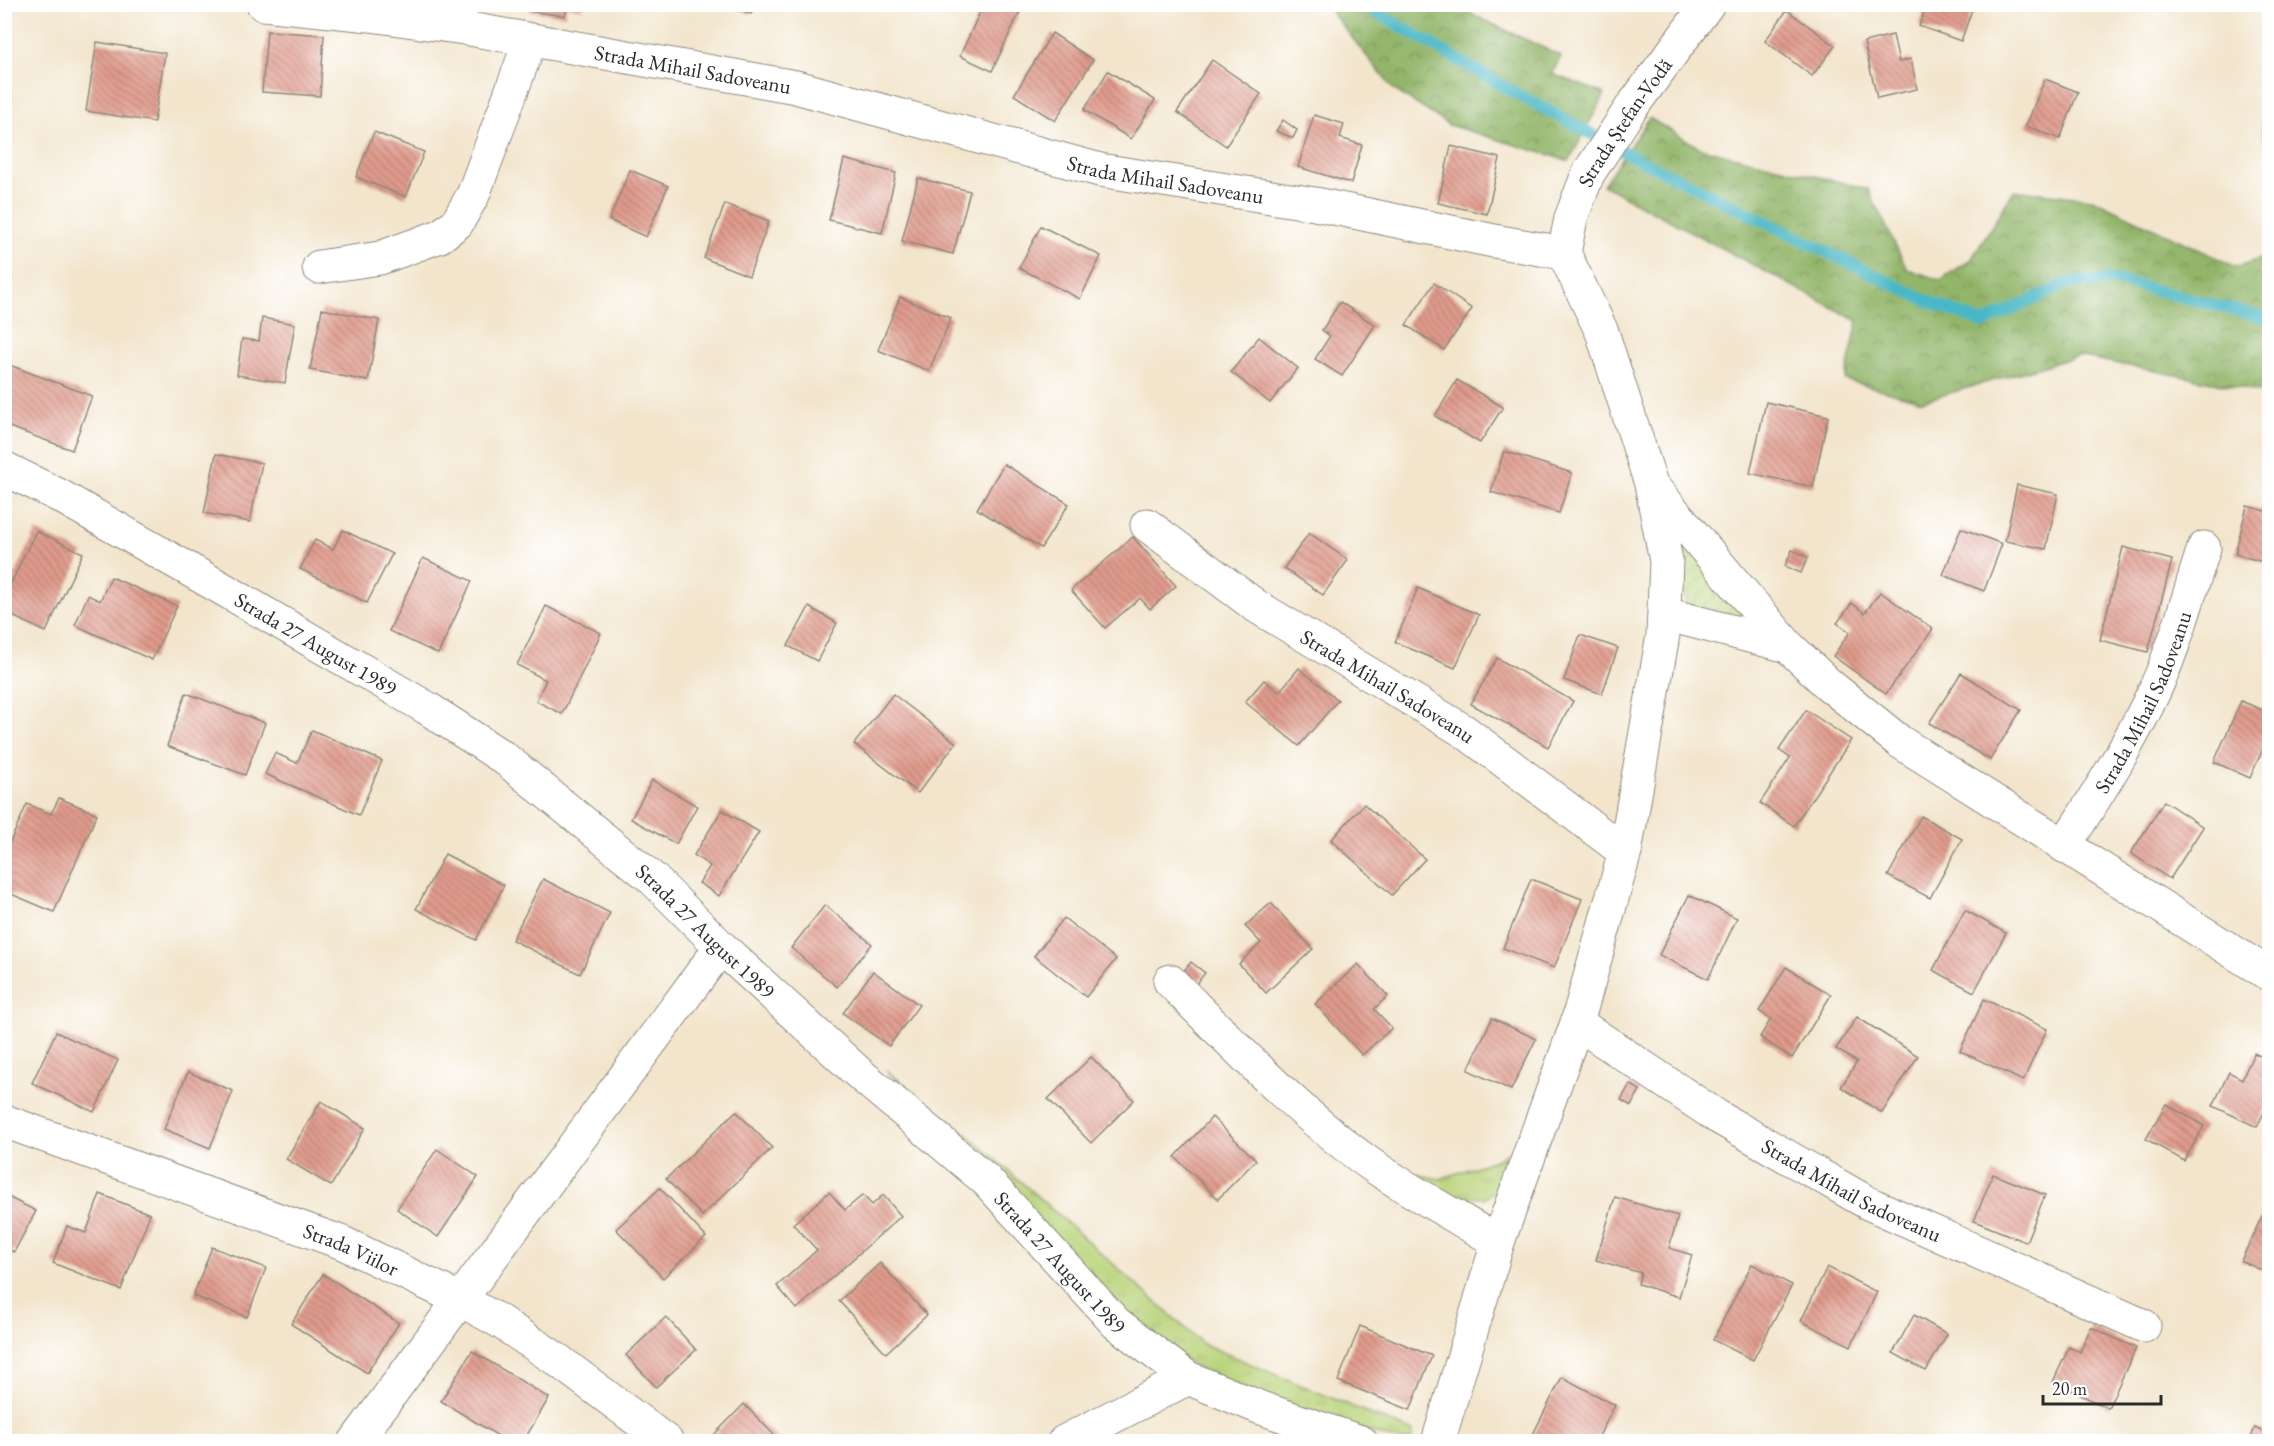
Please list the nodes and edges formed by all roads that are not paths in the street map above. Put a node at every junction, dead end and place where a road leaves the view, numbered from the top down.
1 (263, 4) edge
2 (1708, 4) edge
3 (467, 16) edge
4 (530, 40) junction
5 (1564, 253) junction
6 (319, 267) dead end
7 (4, 468) edge
8 (1651, 484) junction
9 (1147, 525) dead end
10 (2204, 548) dead end
11 (1665, 614) junction
12 (1788, 646) junction
13 (2064, 846) junction
14 (1625, 852) junction
15 (721, 947) junction
16 (2270, 975) edge
17 (1170, 981) dead end
18 (1577, 1023) junction
19 (4, 1121) edge
20 (1498, 1242) junction
21 (459, 1299) junction
22 (2144, 1326) dead end
23 (1188, 1378) junction
24 (355, 1442) edge
25 (667, 1442) edge
26 (1064, 1442) edge
27 (1361, 1442) edge
28 (1438, 1442) edge

1 - 3 street, Strada Mihail Sadoveanu
2 - 5 street, Strada Ștefan-Vodă
3 - 4 street, Strada Mihail Sadoveanu
4 - 5 street, Strada Mihail Sadoveanu
4 - 6 street
5 - 8 street
7 - 15 street, Strada 27 August 1989
8 - 11 street
8 - 12 street
9 - 14 street, Strada Mihail Sadoveanu
10 - 13 street, Strada Mihail Sadoveanu
11 - 12 street
11 - 14 street
12 - 13 street
13 - 16 street
14 - 18 street
15 - 21 street
15 - 23 street, Strada 27 August 1989
17 - 20 street
18 - 20 street
18 - 22 street, Strada Mihail Sadoveanu
19 - 21 street, Strada Viilor
20 - 28 street
21 - 24 street
21 - 25 street, Strada Viilor
23 - 26 street
23 - 27 street, Strada 27 August 1989

